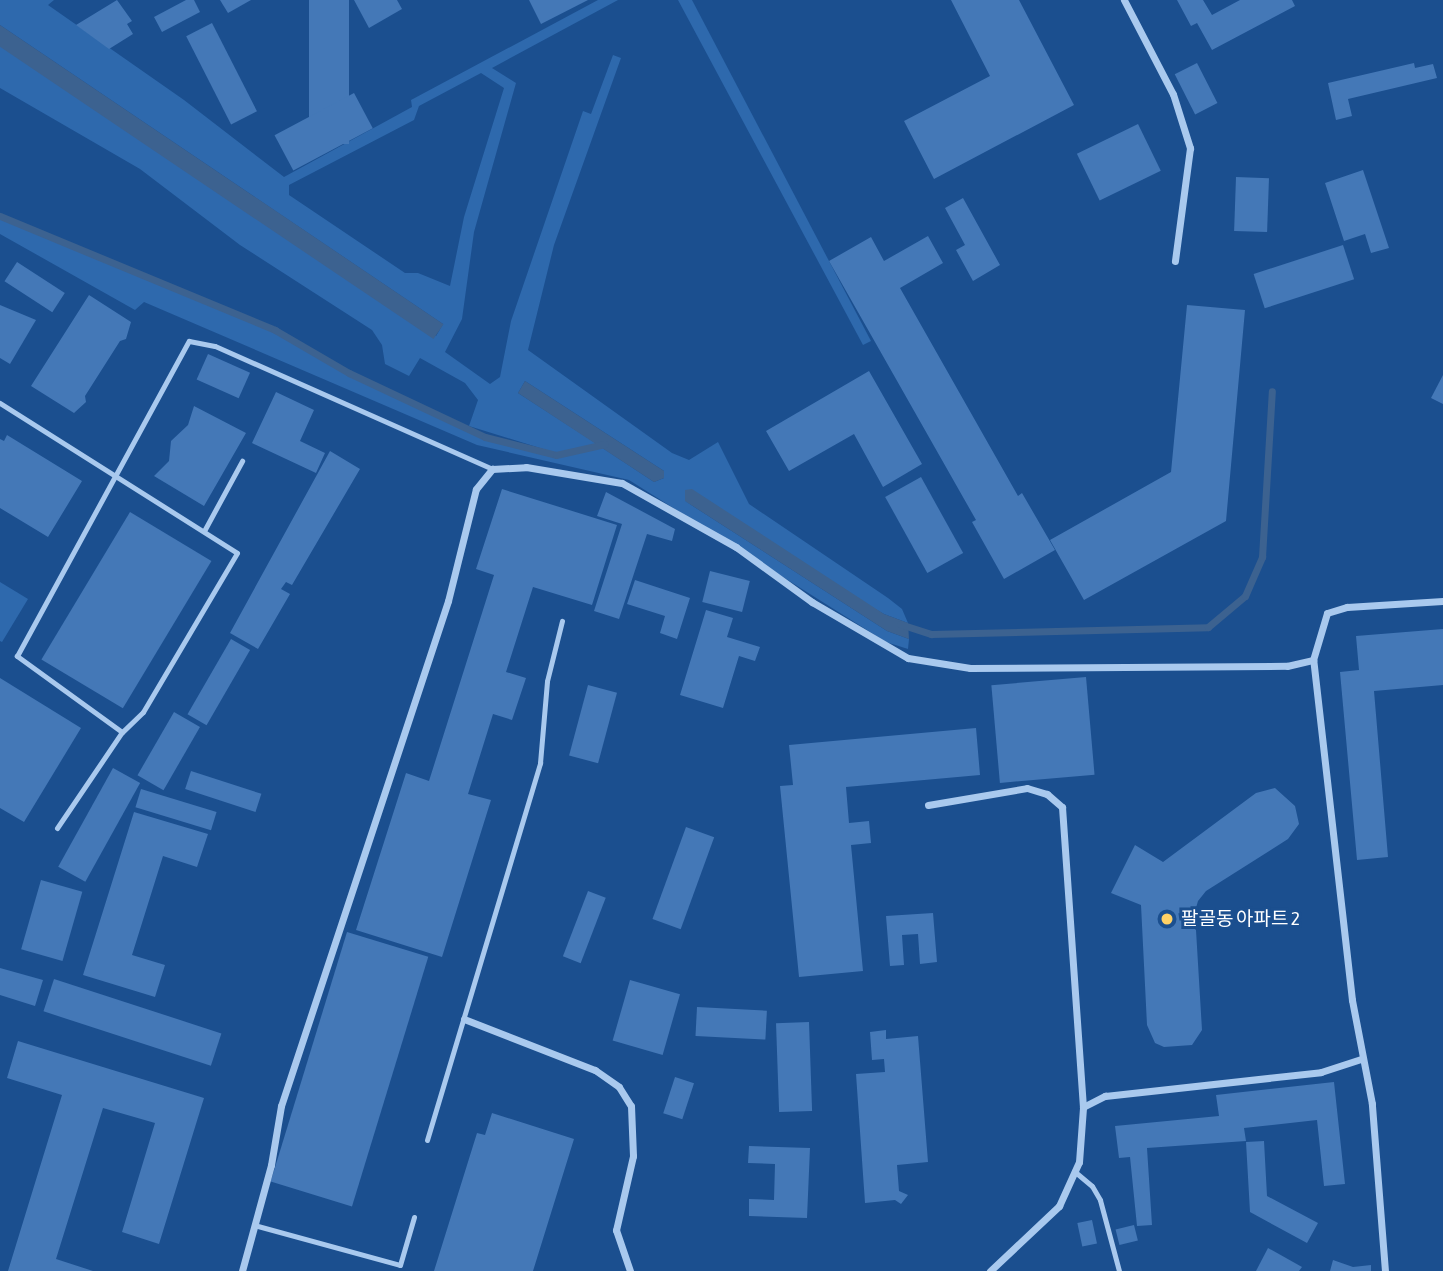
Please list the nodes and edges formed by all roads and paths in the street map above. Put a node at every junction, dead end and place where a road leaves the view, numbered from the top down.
1 (1125, 0) edge
2 (1175, 261) dead end
3 (0, 403) edge
4 (242, 461) dead end
5 (492, 469) junction
6 (120, 475) junction
7 (204, 531) junction
8 (1443, 601) edge
9 (562, 621) dead end
10 (1313, 660) junction
11 (122, 732) junction
12 (928, 804) dead end
13 (57, 828) dead end
14 (464, 1019) junction
15 (1361, 1059) junction
16 (1083, 1107) junction
17 (427, 1140) dead end
18 (1074, 1171) junction
19 (414, 1217) dead end
20 (254, 1225) junction
21 (242, 1271) edge
22 (629, 1271) edge
23 (990, 1271) edge
24 (1119, 1271) edge
25 (1385, 1271) edge

1 - 2 street
3 - 6 lane
4 - 7 lane
5 - 6 lane
5 - 10 street
5 - 20 street
6 - 7 lane
6 - 11 lane
7 - 11 lane
8 - 10 street
9 - 14 lane
10 - 15 street
11 - 13 lane
12 - 16 street
14 - 17 lane
14 - 22 street
15 - 16 street
15 - 25 street
16 - 18 street
18 - 23 street
18 - 24 lane
19 - 20 lane
20 - 21 street

